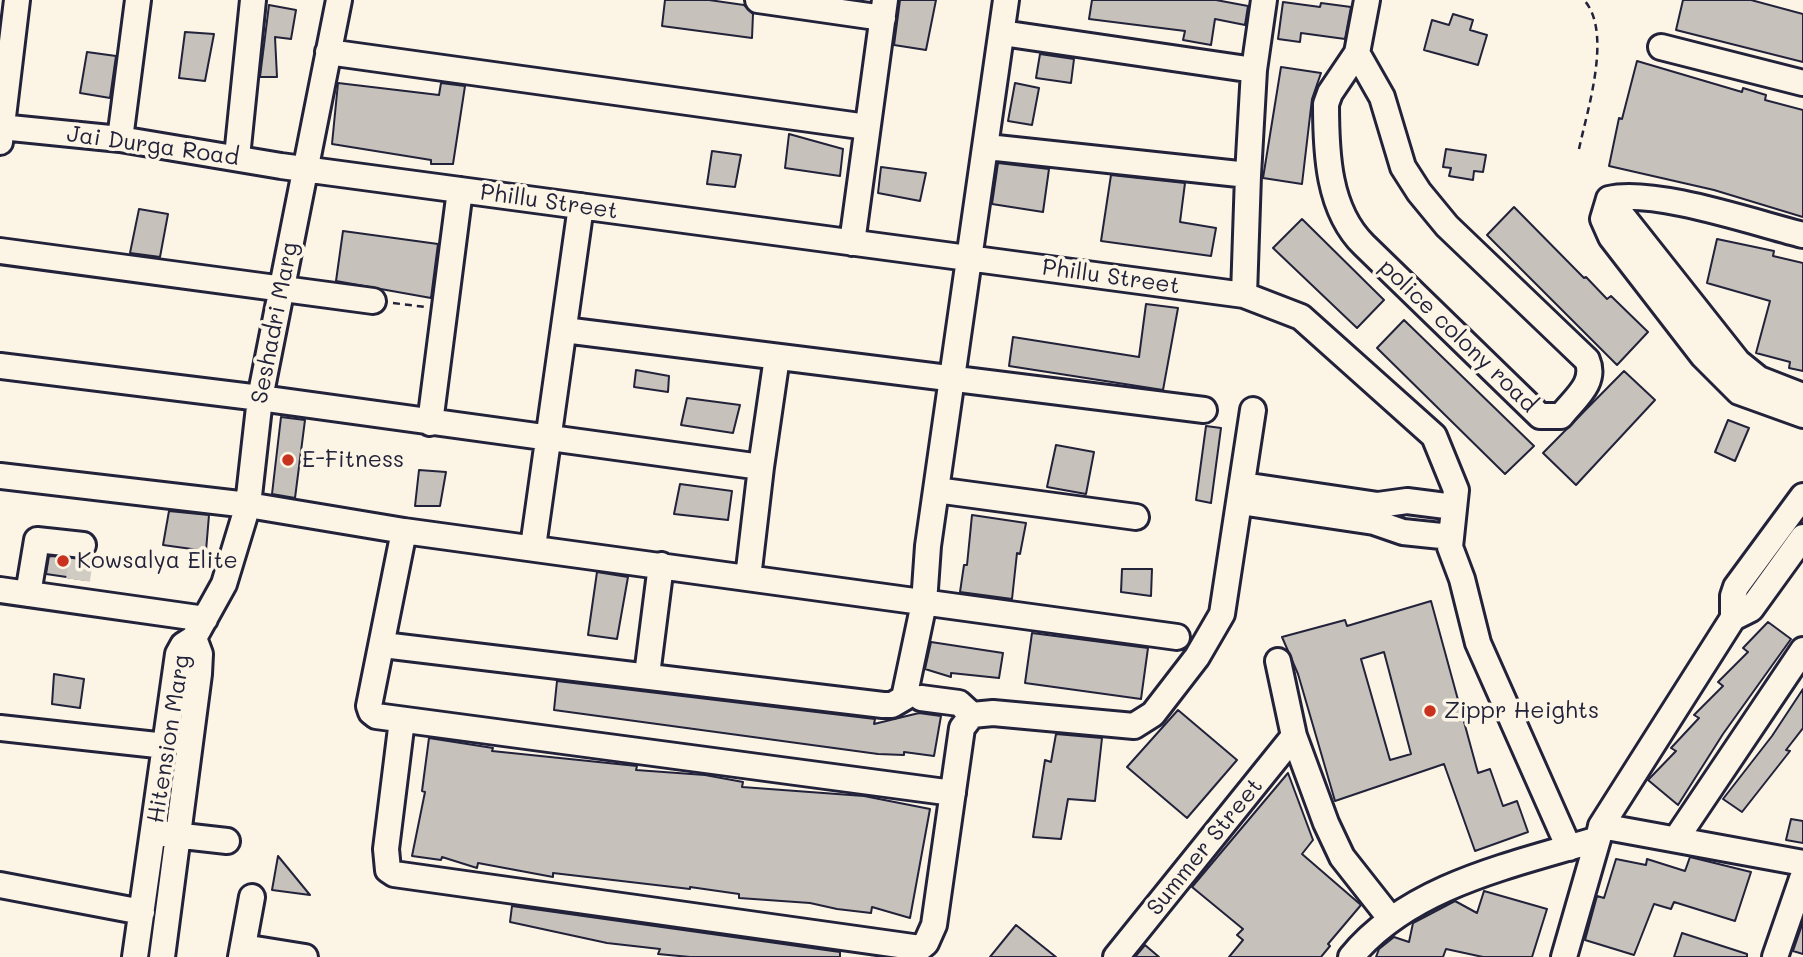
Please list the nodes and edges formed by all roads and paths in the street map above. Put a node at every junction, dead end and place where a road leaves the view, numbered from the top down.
1 (138, 0) edge
2 (253, 0) edge
3 (339, 0) edge
4 (758, 0) edge
5 (1006, 0) edge
6 (1264, 0) edge
7 (1367, 0) edge
8 (1584, 0) edge
9 (884, 9) edge
10 (11, 10) edge
11 (1002, 33) junction
12 (1661, 47) dead end
13 (328, 52) junction
14 (1357, 53) junction
15 (1254, 70) junction
16 (1803, 83) edge
17 (867, 127) junction
18 (1, 132) edge
19 (120, 139) junction
20 (987, 147) junction
21 (1579, 149) dead end
22 (237, 157) junction
23 (305, 169) junction
24 (1248, 175) junction
25 (460, 190) junction
26 (581, 206) junction
27 (1803, 234) edge
28 (852, 243) junction
29 (0, 251) edge
30 (971, 259) junction
31 (282, 288) junction
32 (1244, 295) junction
33 (373, 301) joint
34 (445, 310) junction
35 (564, 330) junction
36 (777, 357) junction
37 (0, 366) edge
38 (1730, 370) junction
39 (951, 380) junction
40 (1803, 396) edge
41 (260, 398) junction
42 (1204, 410) dead end
43 (1253, 410) dead end
44 (1803, 415) edge
45 (430, 423) junction
46 (548, 439) junction
47 (761, 467) junction
48 (0, 476) edge
49 (936, 490) junction
50 (1241, 493) junction
51 (1803, 496) edge
52 (248, 505) junction
53 (1454, 507) junction
54 (1136, 517) dead end
55 (404, 531) junction
56 (1451, 537) junction
57 (1803, 537) edge
58 (83, 545) dead end
59 (533, 547) junction
60 (661, 565) junction
61 (748, 578) junction
62 (37, 588) junction
63 (0, 590) edge
64 (923, 603) junction
65 (1734, 618) junction
66 (200, 629) junction
67 (1177, 637) dead end
68 (383, 645) junction
69 (1803, 650) edge
70 (1278, 662) dead end
71 (647, 675) junction
72 (922, 698) dead end
73 (972, 715) junction
74 (402, 719) junction
75 (0, 728) edge
76 (1294, 736) junction
77 (166, 746) junction
78 (953, 793) junction
79 (1599, 832) junction
80 (154, 833) junction
81 (180, 835) junction
82 (1676, 839) junction
83 (227, 841) dead end
84 (1569, 848) junction
85 (1803, 863) edge
86 (1803, 876) edge
87 (0, 884) edge
88 (252, 897) dead end
89 (142, 912) junction
90 (1390, 918) junction
91 (242, 952) edge
92 (135, 957) edge
93 (162, 957) edge
94 (304, 957) edge
95 (1116, 957) edge
96 (1351, 957) edge
97 (1564, 957) edge
98 (1775, 957) edge

1 - 19 street
2 - 22 street
3 - 13 street, Seshadri Marg
4 - 9 street
5 - 11 street
6 - 15 street
7 - 14 street, police colony road
8 - 21 path
9 - 17 street
10 - 18 street
11 - 15 street
11 - 20 street
12 - 16 street
13 - 17 street
13 - 23 street, Seshadri Marg
14 - 14 street, police colony road
15 - 24 street
17 - 28 street
18 - 19 street, Jai Durga Road
19 - 22 street, Jai Durga Road
20 - 24 street
20 - 30 street
22 - 23 street, Jai Durga Road
23 - 25 street, Phillu Street
23 - 31 street, Seshadri Marg
24 - 32 street
25 - 26 street, Phillu Street
25 - 34 street
26 - 28 street, Phillu Street
26 - 35 street
27 - 38 street
28 - 30 street, Phillu Street
29 - 31 street
30 - 32 street, Phillu Street
30 - 39 street
31 - 33 street
31 - 41 street, Seshadri Marg
32 - 53 street, Phillu Street
33 - 34 path
34 - 45 street
35 - 36 street
35 - 46 street
36 - 39 street
36 - 47 street
37 - 41 street
38 - 40 street
38 - 44 street
39 - 42 street
39 - 49 street
41 - 45 street
41 - 52 street, Seshadri Marg
43 - 50 street
45 - 46 street
46 - 47 street
46 - 59 street
47 - 61 street
48 - 52 street
49 - 54 street
49 - 64 street
50 - 53 street
50 - 56 street
50 - 73 street
51 - 65 street
52 - 55 street
52 - 66 street, Seshadri Marg
53 - 56 street, Phillu Street
55 - 59 street
55 - 68 street
56 - 84 street, Phillu Street
57 - 65 street
58 - 62 street
59 - 60 street
60 - 61 street
60 - 71 street
61 - 64 street
62 - 63 street
62 - 66 street
64 - 67 street
64 - 71 street
65 - 79 street
66 - 77 street, Hitension Marg
66 - 81 street, Hitension Marg
68 - 71 street
68 - 74 street
69 - 82 street
70 - 76 street
72 - 73 street
73 - 78 street
74 - 78 street
74 - 78 street
75 - 77 street
76 - 90 street
76 - 95 street, Summer Street
77 - 80 street, Hitension Marg
79 - 82 street
79 - 84 street
79 - 97 street
80 - 81 street
80 - 89 street, Hitension Marg
81 - 83 street
81 - 93 street, Hitension Marg
82 - 85 street
84 - 90 street
86 - 98 street
87 - 89 street
88 - 91 street
89 - 92 street, Hitension Marg
90 - 96 street
91 - 94 street

